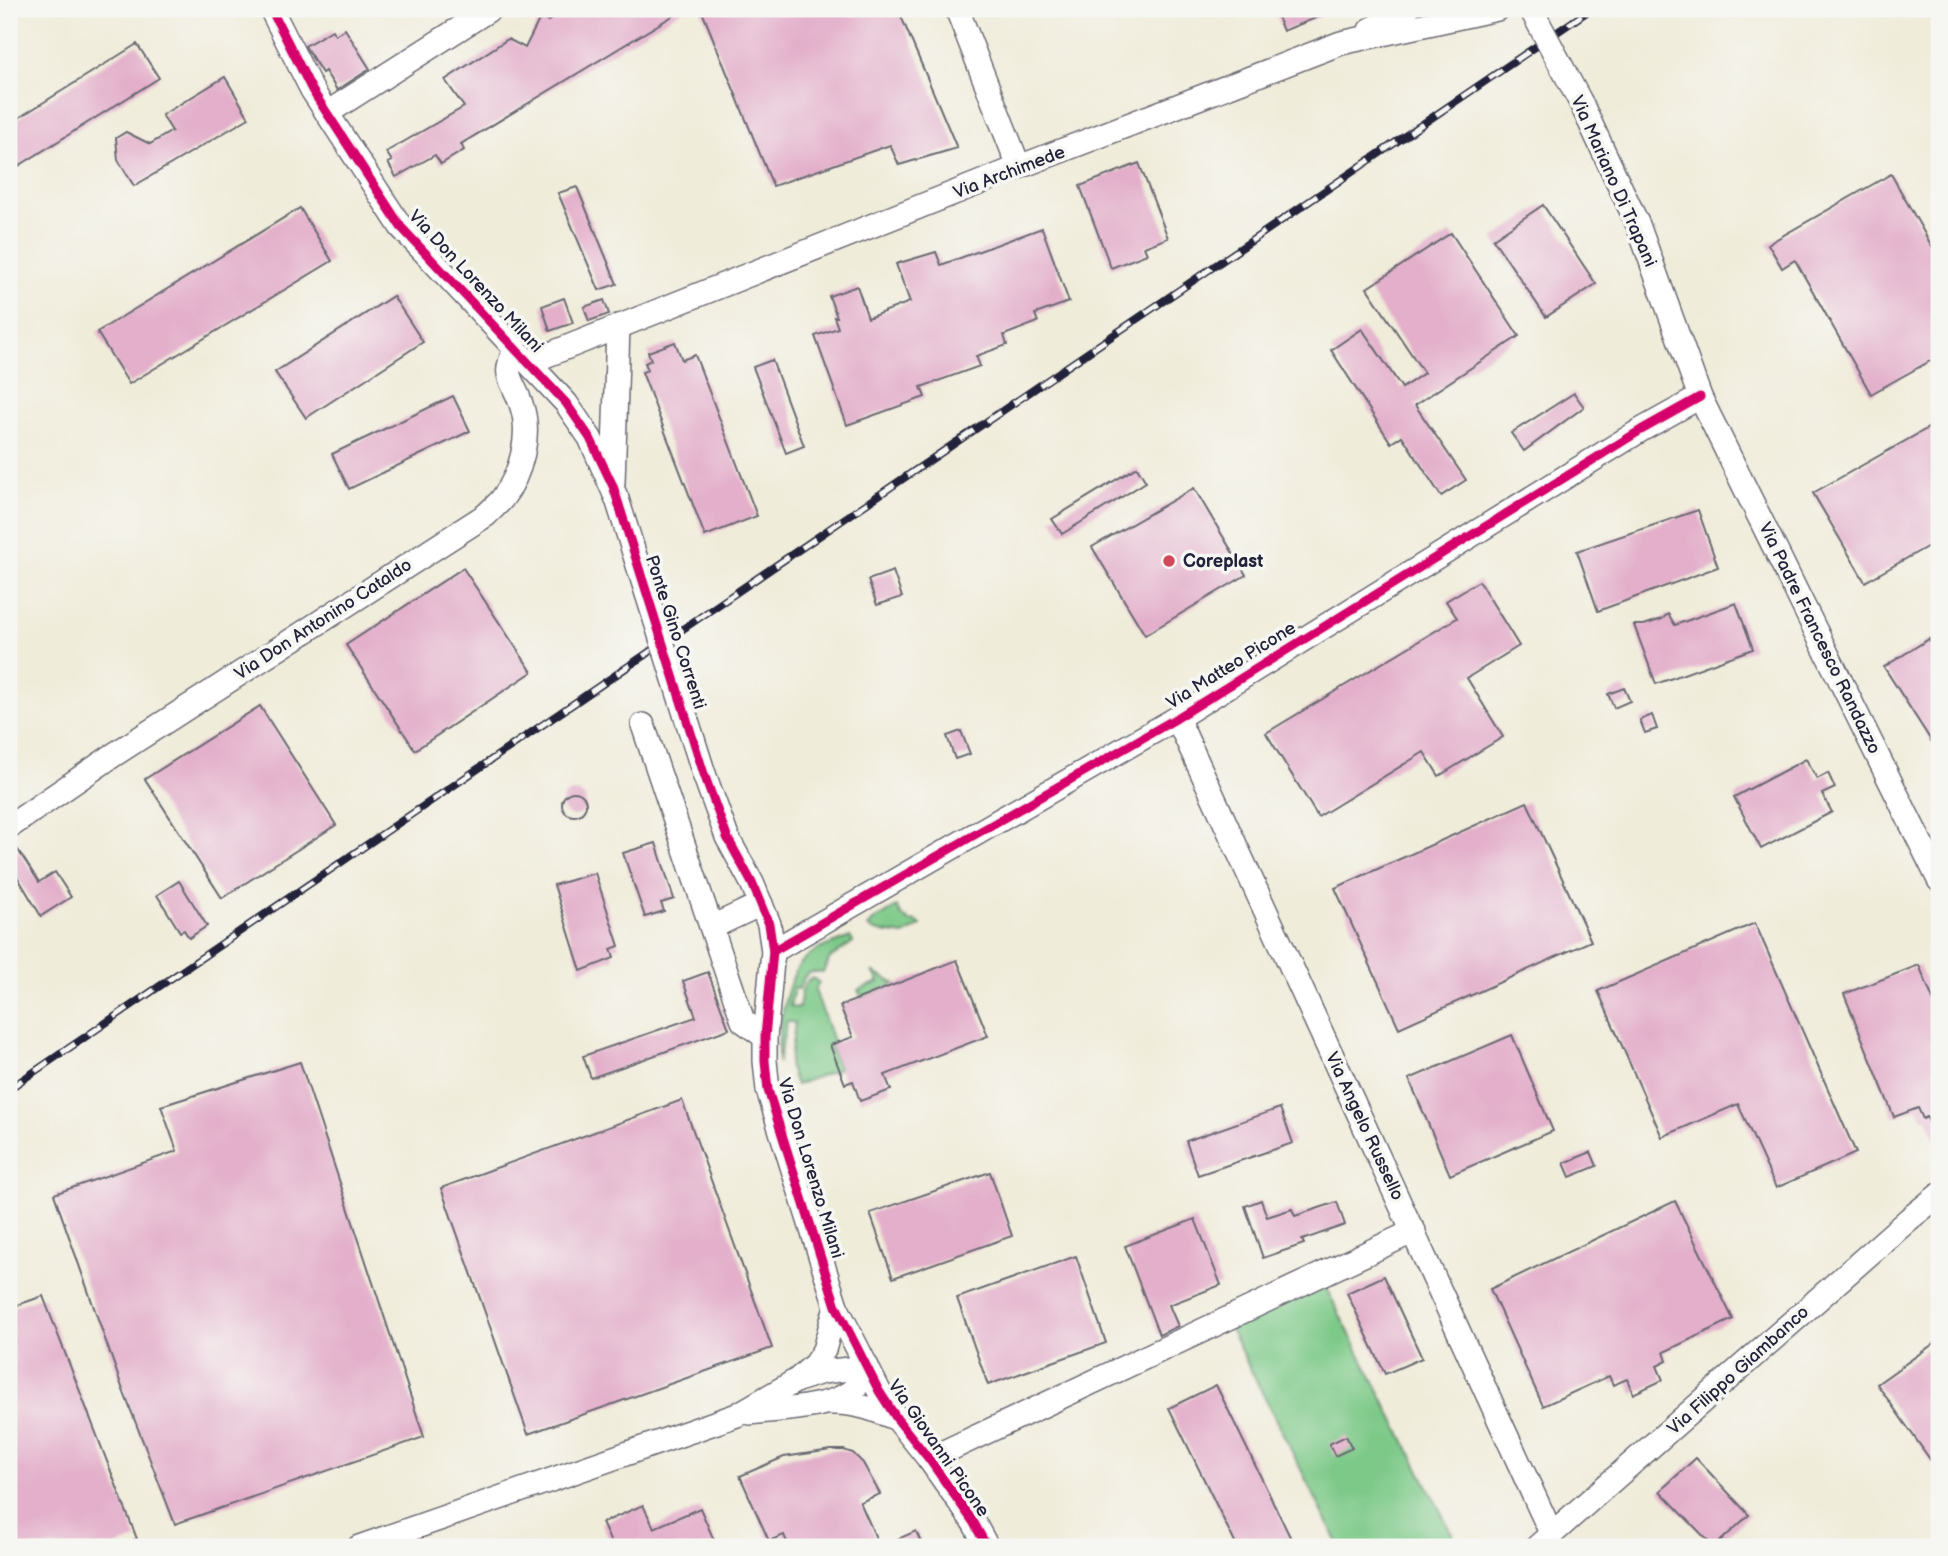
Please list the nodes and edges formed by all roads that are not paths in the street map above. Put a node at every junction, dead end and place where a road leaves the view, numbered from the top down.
1 (271, 9) edge
2 (490, 9) edge
3 (957, 9) edge
4 (1407, 9) edge
5 (1497, 9) edge
6 (1531, 9) edge
7 (1341, 44) junction
8 (327, 113) junction
9 (1019, 167) junction
10 (618, 326) junction
11 (523, 355) junction
12 (1700, 397) junction
13 (615, 492) junction
14 (1177, 718) junction
15 (643, 725) dead end
16 (704, 774) joint
17 (9, 827) edge
18 (1939, 880) edge
19 (761, 904) junction
20 (712, 927) junction
21 (773, 951) junction
22 (765, 1037) junction
23 (1939, 1195) edge
24 (1414, 1231) junction
25 (836, 1306) junction
26 (867, 1367) junction
27 (797, 1380) junction
28 (824, 1403) junction
29 (737, 1415) junction
30 (897, 1419) junction
31 (929, 1459) junction
32 (1545, 1541) edge
33 (359, 1547) edge
34 (987, 1547) edge

1 - 8 street, Via Don Lorenzo Milani
2 - 8 street
3 - 9 street
4 - 7 street
5 - 7 street, Via Archimede
6 - 12 street, Via Mariano Di Trapani, bridge
7 - 9 street, Via Archimede
8 - 11 street, Via Don Lorenzo Milani
9 - 10 street, Via Archimede
10 - 11 street, Via Archimede
10 - 13 street
11 - 13 street, Via Don Lorenzo Milani
11 - 17 street, Via Don Antonino Cataldo
12 - 14 street, Via Matteo Picone
12 - 18 street, Via Padre Francesco Randazzo
13 - 16 street, Ponte Gino Correnti, bridge
14 - 21 street, Via Matteo Picone
14 - 24 street, Via Angelo Russello
15 - 20 street
16 - 19 street, Via Don Lorenzo Milani
19 - 20 street
19 - 21 street, Via Don Lorenzo Milani
20 - 22 street
21 - 22 street, Via Don Lorenzo Milani
22 - 25 street, Via Don Lorenzo Milani
23 - 32 street, Via Filippo Giambanco
24 - 31 street
24 - 32 street, Via Angelo Russello
25 - 26 street, Via Don Lorenzo Milani
25 - 27 street
26 - 27 street
26 - 28 street
26 - 30 street, Via Giovanni Picone
27 - 29 street
28 - 29 street
28 - 30 street
29 - 33 street
30 - 31 street, Via Giovanni Picone
31 - 34 street, Via Giovanni Picone

